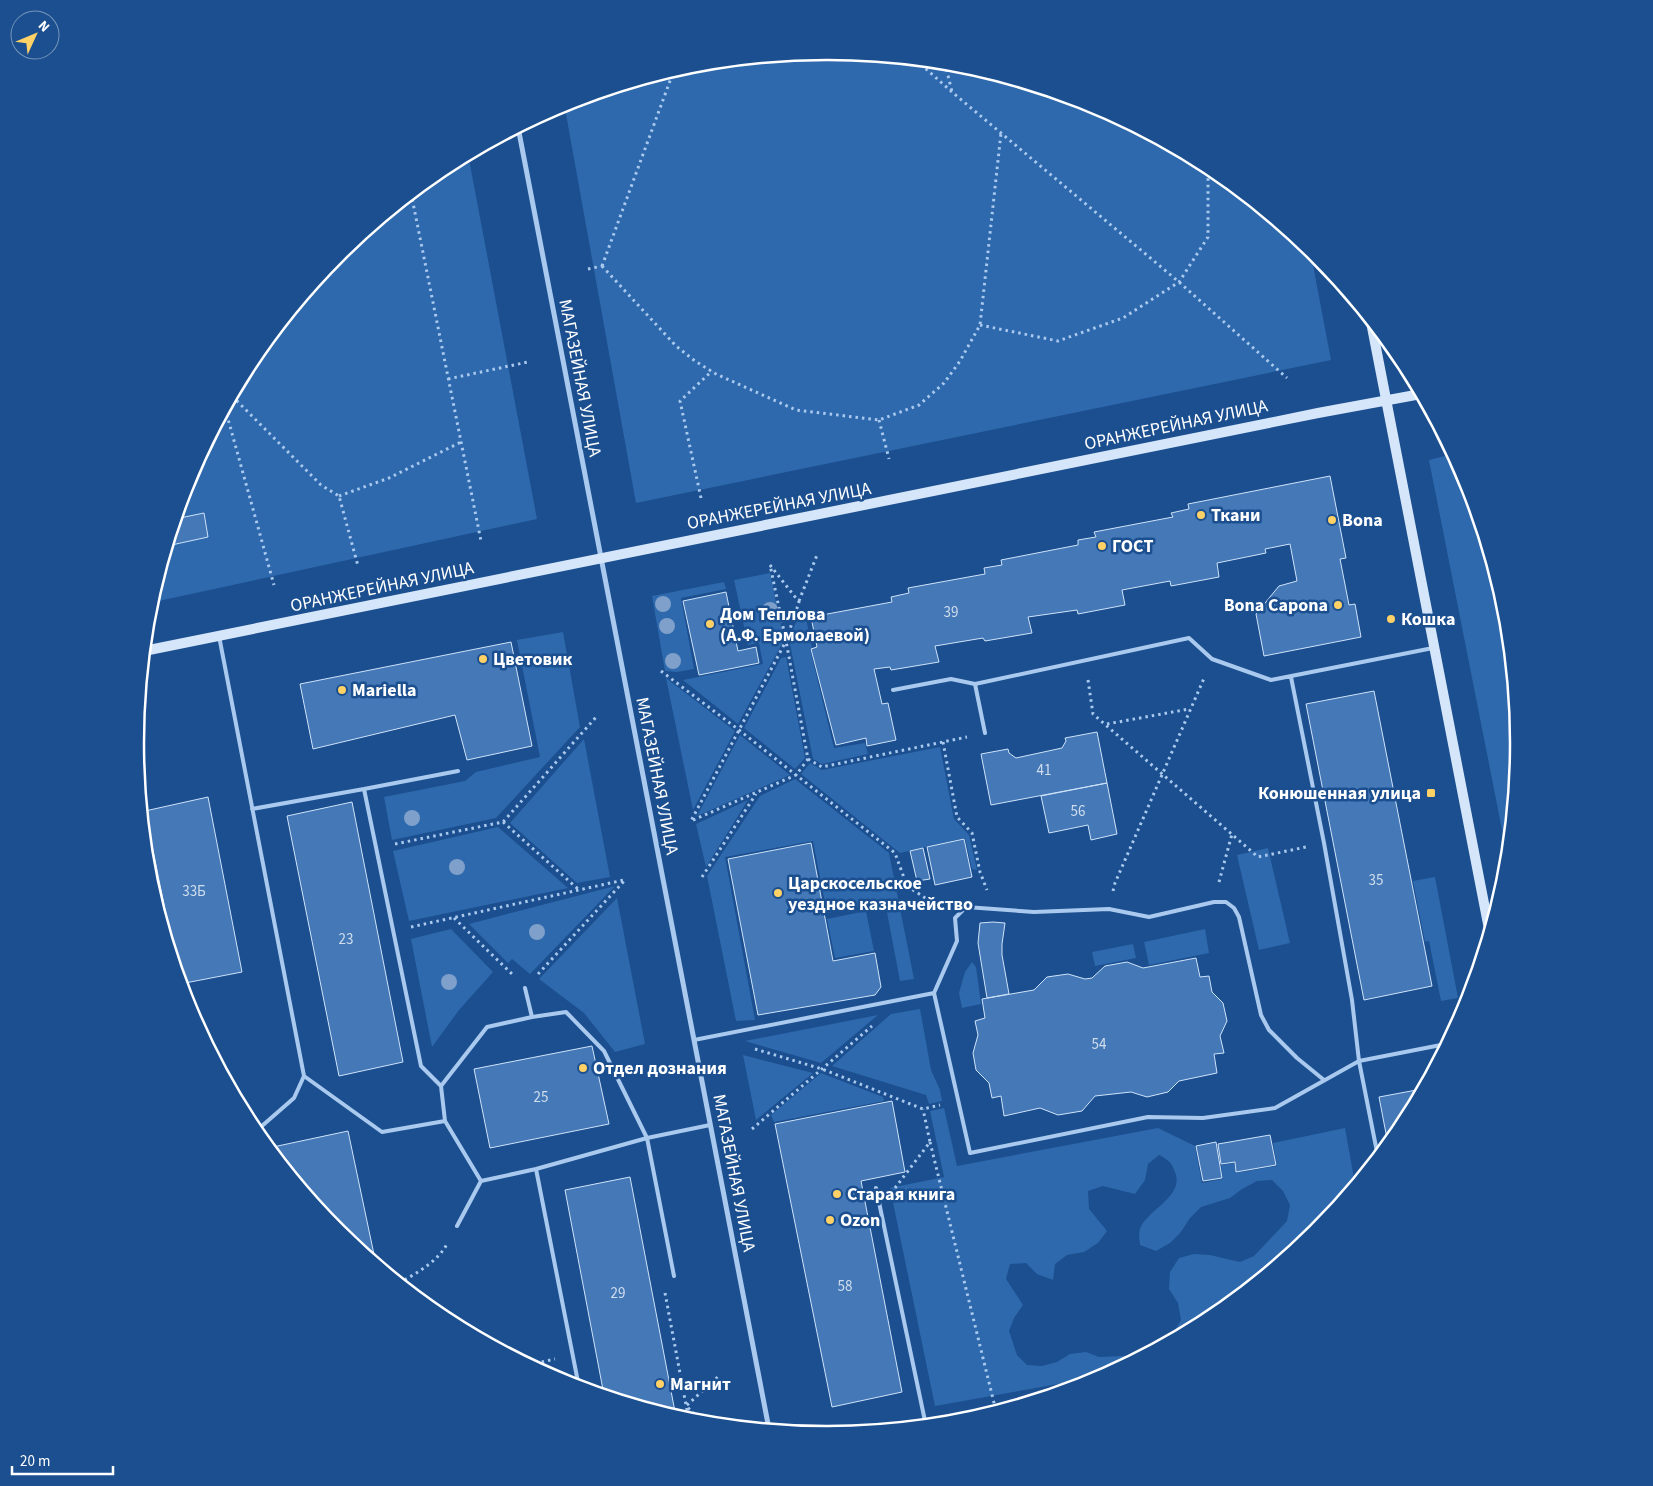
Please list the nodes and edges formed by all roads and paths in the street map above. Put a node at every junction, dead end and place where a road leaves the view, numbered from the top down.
1 (924, 67) edge
2 (947, 71) edge
3 (671, 78) edge
4 (952, 92) junction
5 (519, 133) edge
6 (1002, 133) junction
7 (1208, 176) edge
8 (412, 200) edge
9 (602, 266) junction
10 (588, 269) dead end
11 (1179, 282) junction
12 (980, 326) junction
13 (1375, 337) edge
14 (528, 362) dead end
15 (712, 371) junction
16 (1286, 378) dead end
17 (448, 380) junction
18 (1414, 395) edge
19 (236, 400) edge
20 (1387, 401) junction
21 (227, 416) edge
22 (879, 420) junction
23 (461, 442) junction
24 (889, 459) dead end
25 (339, 496) junction
26 (701, 498) dead end
27 (481, 541) dead end
28 (817, 555) dead end
29 (601, 558) junction
30 (358, 566) dead end
31 (274, 585) dead end
32 (799, 602) junction
33 (219, 636) junction
34 (786, 641) junction
35 (1435, 648) junction
36 (150, 649) edge
37 (1212, 659) junction
38 (1085, 661) junction
39 (661, 671) dead end
40 (1291, 677) junction
41 (975, 684) junction
42 (893, 690) dead end
43 (1190, 709) junction
44 (597, 716) dead end
45 (1106, 724) junction
46 (739, 730) junction
47 (985, 734) joint
48 (943, 742) junction
49 (808, 759) junction
50 (458, 771) dead end
51 (1162, 772) junction
52 (796, 775) junction
53 (364, 789) junction
54 (757, 793) junction
55 (252, 809) junction
56 (503, 822) junction
57 (1232, 834) junction
58 (1324, 843) junction
59 (376, 847) junction
60 (702, 877) dead end
61 (578, 890) junction
62 (1214, 902) junction
63 (994, 909) junction
64 (1109, 909) junction
65 (1487, 915) edge
66 (454, 918) junction
67 (955, 918) junction
68 (393, 931) junction
69 (525, 988) junction
70 (934, 993) junction
71 (532, 1017) junction
72 (874, 1024) dead end
73 (694, 1040) junction
74 (1439, 1045) edge
75 (752, 1049) dead end
76 (1359, 1061) junction
77 (822, 1069) junction
78 (304, 1076) junction
79 (1324, 1080) junction
80 (441, 1086) junction
81 (958, 1101) junction
82 (923, 1109) junction
83 (446, 1121) junction
84 (710, 1125) junction
85 (262, 1126) edge
86 (752, 1129) dead end
87 (647, 1138) junction
88 (930, 1142) junction
89 (1376, 1147) edge
90 (536, 1169) junction
91 (481, 1181) junction
92 (876, 1188) dead end
93 (880, 1208) junction
94 (457, 1226) joint
95 (674, 1276) joint
96 (405, 1280) edge
97 (572, 1355) junction
98 (539, 1363) edge
99 (720, 1374) dead end
100 (577, 1379) edge
101 (995, 1405) edge
102 (686, 1406) junction
103 (688, 1412) edge
104 (693, 1413) edge
105 (925, 1419) edge
106 (768, 1423) edge

1 - 4 path
2 - 4 path
3 - 9 path
4 - 6 path
5 - 29 street, МАГАЗЕЙНАЯ УЛИЦА
6 - 11 path
6 - 12 path
7 - 11 path
8 - 17 path
9 - 10 path
9 - 15 path
11 - 12 path
11 - 16 path
12 - 22 path
13 - 20 street
14 - 17 path
15 - 22 path
15 - 26 path
17 - 23 path
18 - 20 street, ОРАНЖЕРЕЙНАЯ УЛИЦА
19 - 25 path
20 - 29 street, ОРАНЖЕРЕЙНАЯ УЛИЦА
20 - 35 street
21 - 31 path
22 - 24 path
23 - 25 path
23 - 27 path
25 - 30 path
28 - 32 path
29 - 33 street, ОРАНЖЕРЕЙНАЯ УЛИЦА
29 - 73 street, МАГАЗЕЙНАЯ УЛИЦА
32 - 34 path
32 - 34 path
33 - 36 street, ОРАНЖЕРЕЙНАЯ УЛИЦА
33 - 55 lane
34 - 46 path
34 - 49 path
35 - 40 lane
35 - 65 street
37 - 38 lane
37 - 40 lane
37 - 43 path
38 - 41 lane
38 - 45 path
39 - 46 path
40 - 58 lane
41 - 42 lane
41 - 47 lane
43 - 45 path
43 - 51 path
44 - 56 path
45 - 51 path
46 - 52 path
46 - 54 path
47 - 48 path
48 - 49 path
48 - 63 path
49 - 52 path
50 - 53 lane
51 - 57 path
51 - 64 path
52 - 54 path
52 - 67 path
53 - 55 lane
53 - 59 lane
54 - 60 path
55 - 78 lane
56 - 59 path
56 - 61 path
57 - 58 path
57 - 62 path
58 - 76 lane
59 - 68 lane
61 - 66 path
61 - 69 path
62 - 64 lane
62 - 79 lane
63 - 64 lane
63 - 67 lane
66 - 68 path
66 - 69 path
67 - 70 lane
68 - 80 lane
69 - 71 lane
70 - 73 lane
70 - 81 lane
71 - 80 lane
71 - 87 lane
72 - 77 path
73 - 84 street, МАГАЗЕЙНАЯ УЛИЦА
74 - 76 lane
75 - 77 path
76 - 79 lane
76 - 89 lane
77 - 82 path
77 - 86 path
78 - 83 lane
78 - 85 lane
79 - 81 lane
80 - 83 lane
81 - 82 path
82 - 88 path
83 - 91 lane
84 - 87 lane
84 - 106 street, МАГАЗЕЙНАЯ УЛИЦА
87 - 90 lane
87 - 95 lane
88 - 93 path
88 - 101 path
90 - 91 lane
90 - 97 lane
91 - 94 lane
92 - 93 lane
93 - 105 lane
94 - 96 path
95 - 102 path
97 - 98 path
97 - 100 lane
99 - 102 path
102 - 103 path
102 - 104 path

